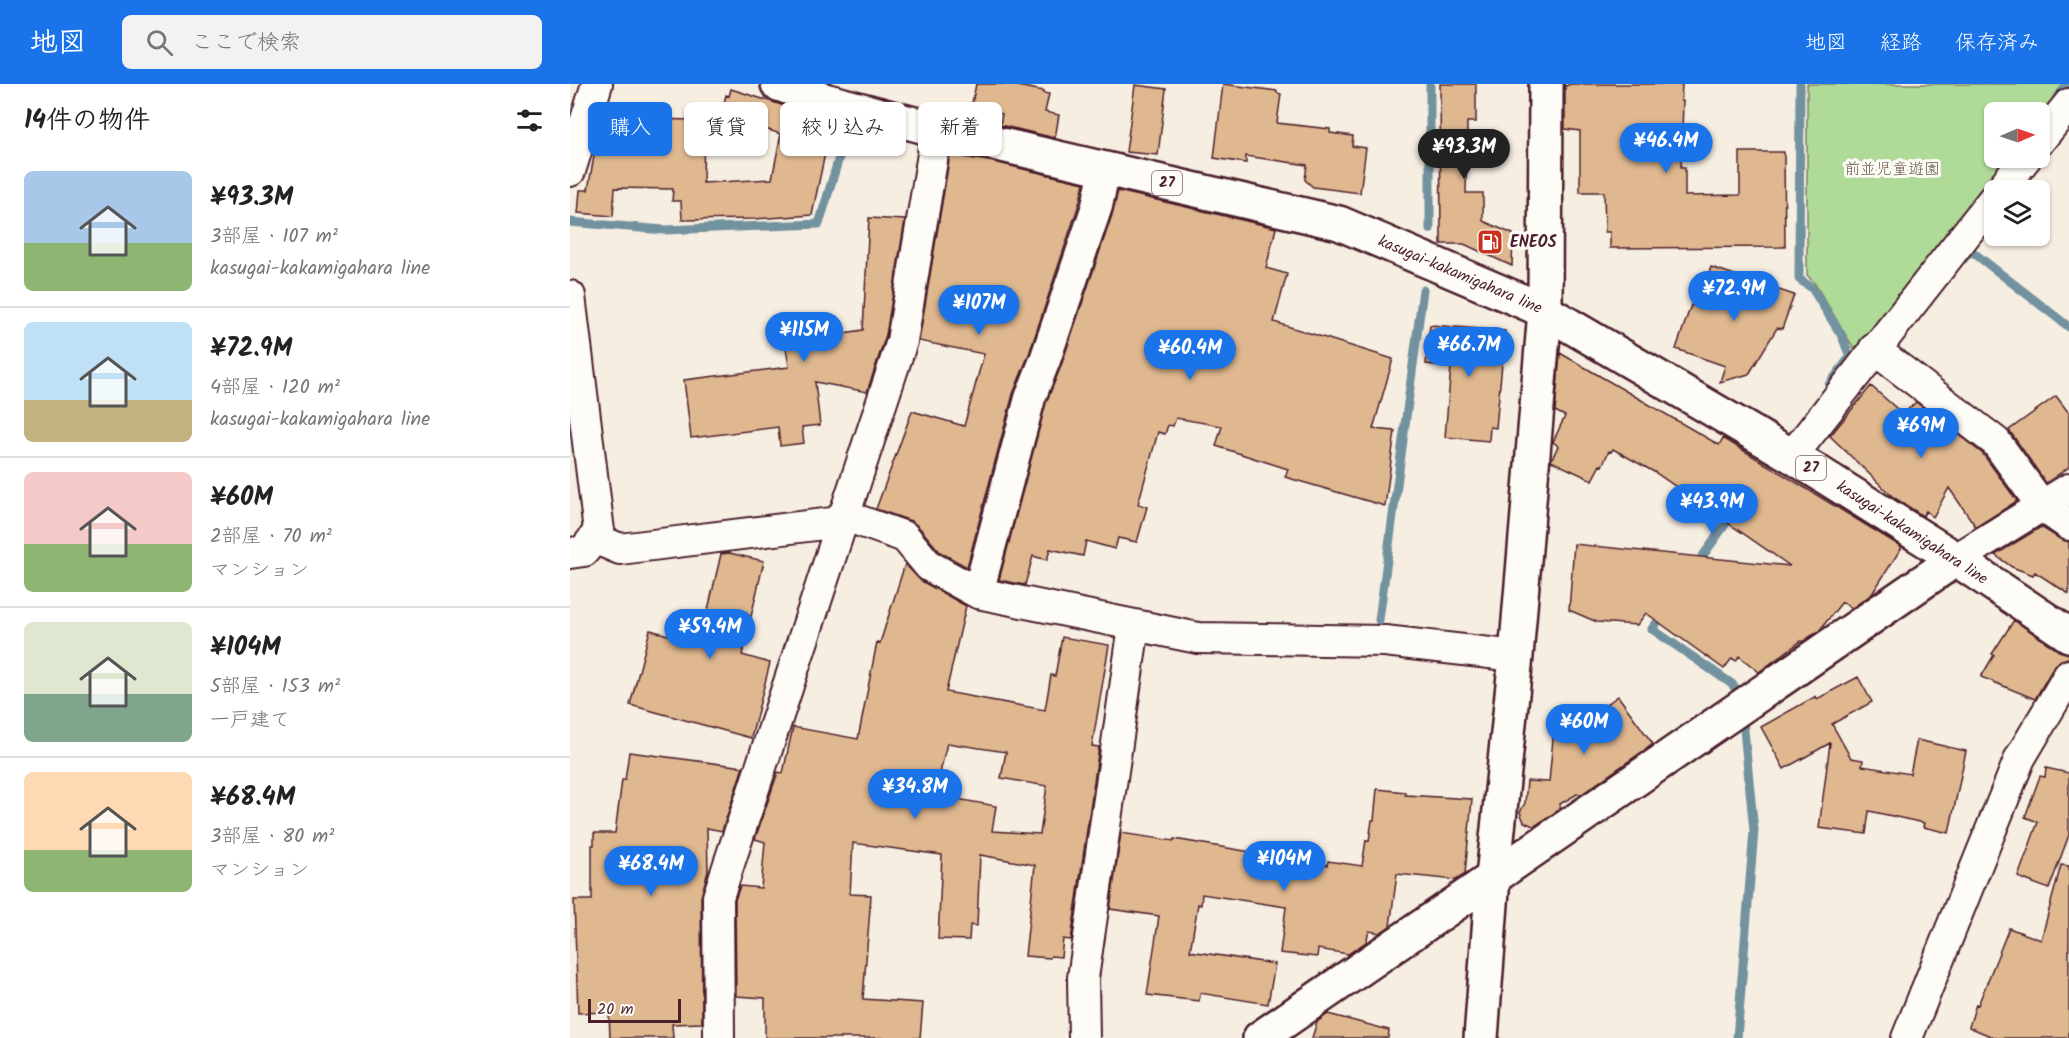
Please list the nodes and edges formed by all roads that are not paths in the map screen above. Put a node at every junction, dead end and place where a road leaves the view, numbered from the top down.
1 (597, 84) edge
2 (778, 84) edge
3 (1546, 84) edge
4 (830, 92) edge
5 (2069, 104) edge
6 (918, 123) edge
7 (2050, 128) edge
8 (1002, 145) edge
9 (933, 156) edge
10 (2018, 168) edge
11 (1105, 169) junction
12 (570, 171) edge
13 (2008, 180) edge
14 (1984, 211) edge
15 (570, 296) edge
16 (1545, 311) junction
17 (1874, 349) junction
18 (1792, 456) junction
19 (2069, 489) edge
20 (2042, 506) junction
21 (842, 519) junction
22 (2069, 525) edge
23 (582, 545) edge
24 (1956, 559) junction
25 (978, 593) junction
26 (1134, 626) junction
27 (2069, 635) edge
28 (1515, 656) junction
29 (2069, 675) edge
30 (1493, 877) junction
31 (719, 1038) edge
32 (1084, 1038) edge
33 (1260, 1038) edge
34 (1481, 1038) edge
35 (1907, 1038) edge

1 - 12 street
2 - 4 street, kasugai-kakamigahara line / 27
3 - 16 street
4 - 6 street, kasugai-kakamigahara line / 27
5 - 7 street
8 - 11 street, kasugai-kakamigahara line / 27
9 - 21 street
10 - 13 street
11 - 16 street, kasugai-kakamigahara line / 27
11 - 25 street
14 - 17 street
15 - 23 street
16 - 18 street, kasugai-kakamigahara line / 27
16 - 28 street
17 - 18 street
17 - 20 street
18 - 24 street, kasugai-kakamigahara line / 27
19 - 20 street
20 - 22 street
20 - 24 street
21 - 23 street
21 - 25 street
21 - 31 street
24 - 27 street, kasugai-kakamigahara line / 27
24 - 30 street
25 - 26 street
26 - 28 street
26 - 32 street
28 - 30 street
29 - 35 street
30 - 33 street
30 - 34 street

